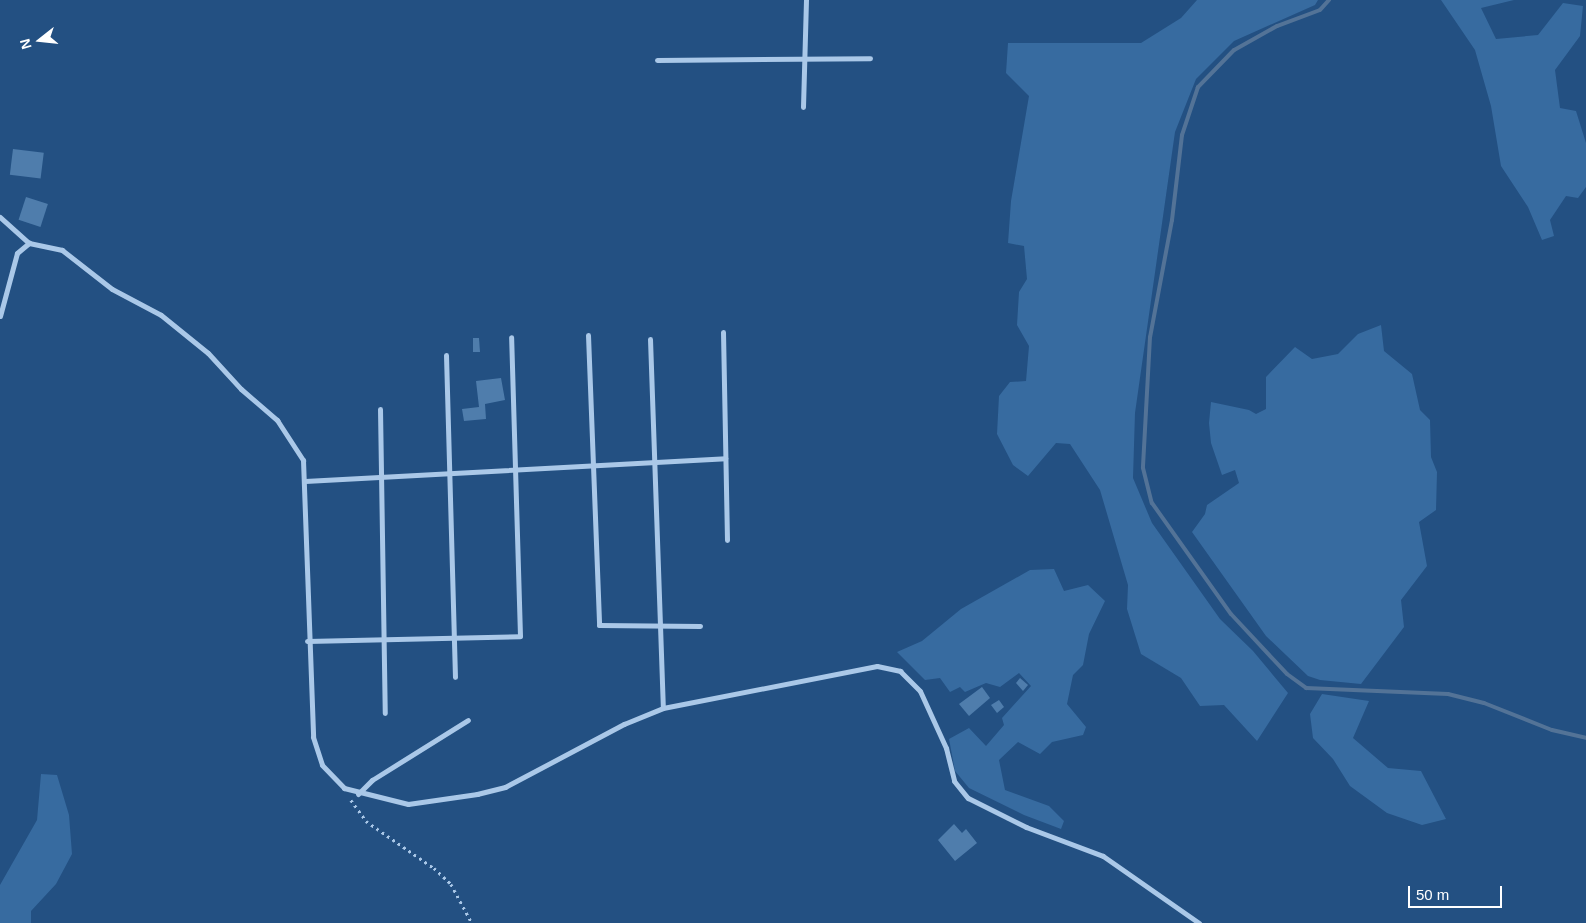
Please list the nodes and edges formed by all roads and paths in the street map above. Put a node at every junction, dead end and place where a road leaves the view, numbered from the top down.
1 (806, 0) edge
2 (804, 58) junction
3 (870, 58) dead end
4 (657, 60) dead end
5 (803, 108) dead end
6 (0, 217) edge
7 (29, 242) junction
8 (0, 316) edge
9 (723, 332) dead end
10 (588, 335) dead end
11 (511, 337) dead end
12 (650, 339) dead end
13 (446, 355) dead end
14 (380, 409) dead end
15 (725, 458) junction
16 (653, 462) junction
17 (593, 465) junction
18 (516, 470) junction
19 (450, 473) junction
20 (381, 477) junction
21 (305, 481) junction
22 (727, 540) dead end
23 (658, 626) junction
24 (700, 626) dead end
25 (454, 637) junction
26 (384, 639) junction
27 (307, 641) junction
28 (455, 677) dead end
29 (663, 708) junction
30 (385, 713) dead end
31 (468, 720) dead end
32 (344, 788) junction
33 (358, 794) junction
34 (472, 923) edge
35 (1199, 923) edge

1 - 2 street
2 - 3 street
2 - 4 street
2 - 5 street
6 - 7 street
7 - 8 street
7 - 21 street
9 - 15 street
10 - 17 street
11 - 18 street
12 - 16 street
13 - 19 street
14 - 20 street
15 - 16 street
15 - 22 street
16 - 17 street
16 - 23 street
17 - 18 street
17 - 23 street
18 - 19 street
18 - 25 street
19 - 20 street
19 - 25 street
20 - 21 street
20 - 26 street
21 - 27 street
23 - 24 street
23 - 29 street
25 - 26 street
25 - 28 street
26 - 27 street
26 - 30 street
27 - 32 street
29 - 33 street
29 - 35 street
31 - 33 street
32 - 33 street
32 - 34 path

